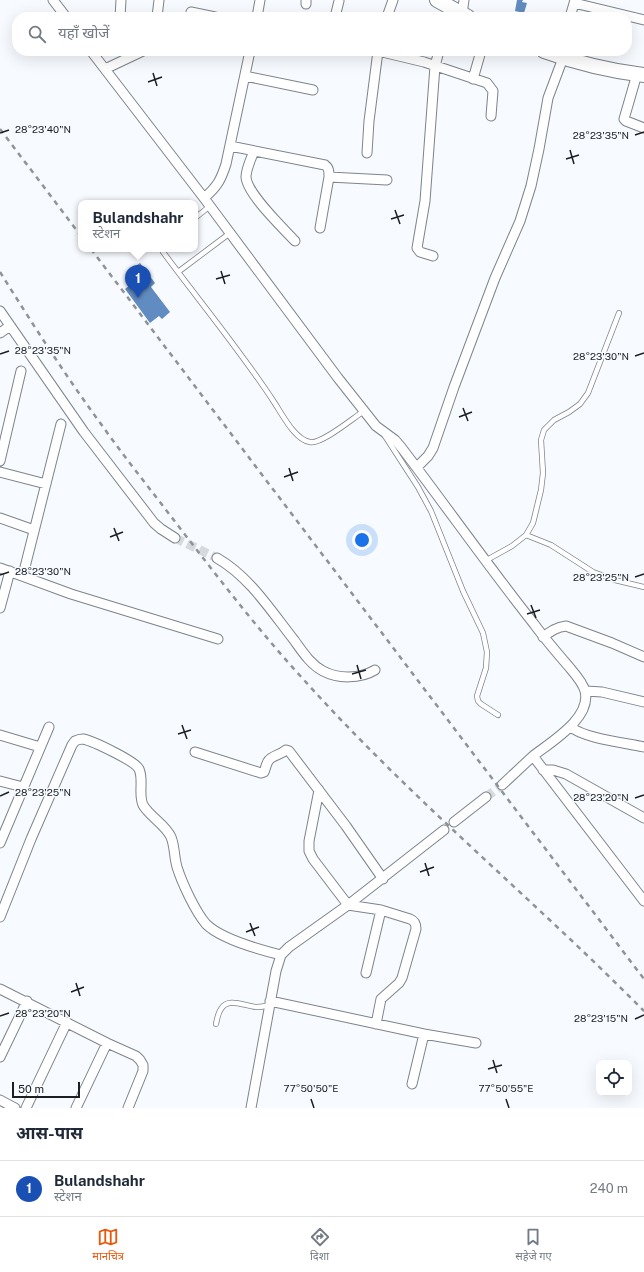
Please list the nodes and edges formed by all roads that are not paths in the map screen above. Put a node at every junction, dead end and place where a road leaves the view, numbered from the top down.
1 (53, 0) edge
2 (121, 0) edge
3 (159, 0) edge
4 (260, 0) edge
5 (393, 0) edge
6 (437, 0) edge
7 (339, 1) dead end
8 (575, 1) edge
9 (459, 11) edge
10 (62, 12) edge
11 (120, 12) edge
12 (158, 12) edge
13 (258, 12) edge
14 (336, 12) edge
15 (389, 12) edge
16 (572, 12) edge
17 (615, 12) edge
18 (632, 17) edge
19 (644, 20) edge
20 (95, 56) edge
21 (132, 56) edge
22 (249, 56) edge
23 (377, 56) edge
24 (397, 56) edge
25 (438, 56) edge
26 (480, 56) edge
27 (561, 56) edge
28 (564, 56) edge
29 (435, 66) junction
30 (105, 69) junction
31 (640, 75) edge
32 (245, 76) junction
33 (473, 79) junction
34 (313, 90) dead end
35 (491, 116) dead end
36 (644, 128) edge
37 (230, 146) junction
38 (254, 151) junction
39 (367, 153) dead end
40 (329, 177) junction
41 (387, 180) dead end
42 (204, 198) junction
43 (210, 206) junction
44 (198, 216) edge
45 (320, 228) dead end
46 (230, 233) junction
47 (295, 241) dead end
48 (163, 252) edge
49 (433, 256) dead end
50 (178, 272) junction
51 (0, 311) edge
52 (620, 313) dead end
53 (10, 326) junction
54 (0, 333) edge
55 (21, 371) dead end
56 (364, 411) junction
57 (61, 424) dead end
58 (382, 431) junction
59 (0, 461) edge
60 (417, 467) junction
61 (0, 472) edge
62 (46, 484) junction
63 (0, 518) edge
64 (34, 530) junction
65 (526, 535) junction
66 (174, 538) tunnel mouth
67 (217, 558) tunnel mouth
68 (485, 561) junction
69 (0, 568) edge
70 (10, 571) junction
71 (22, 575) junction
72 (644, 587) edge
73 (0, 608) edge
74 (543, 637) junction
75 (218, 639) dead end
76 (644, 657) edge
77 (375, 670) dead end
78 (586, 691) junction
79 (644, 702) edge
80 (498, 716) dead end
81 (49, 727) dead end
82 (571, 727) junction
83 (0, 734) edge
84 (644, 747) edge
85 (40, 748) junction
86 (195, 752) dead end
87 (538, 763) junction
88 (0, 781) edge
89 (502, 785) tunnel mouth
90 (23, 787) junction
91 (319, 790) junction
92 (486, 798) tunnel mouth
93 (644, 818) edge
94 (454, 822) dead end
95 (3, 826) edge
96 (444, 830) dead end
97 (0, 843) edge
98 (383, 879) junction
99 (644, 901) edge
100 (348, 905) junction
101 (380, 910) junction
102 (0, 917) edge
103 (281, 955) junction
104 (366, 973) dead end
105 (0, 989) edge
106 (27, 1001) junction
107 (270, 1003) junction
108 (67, 1022) junction
109 (216, 1024) dead end
110 (376, 1024) junction
111 (424, 1034) junction
112 (107, 1043) junction
113 (476, 1043) dead end
114 (0, 1057) edge
115 (412, 1084) dead end
116 (0, 1100) edge
117 (131, 1107) edge
118 (15, 1108) edge
119 (26, 1108) edge
120 (76, 1108) edge
121 (251, 1108) edge

1 - 10 street
2 - 11 street
3 - 12 street
4 - 13 street
5 - 15 street
6 - 9 main road
7 - 14 street
8 - 16 street
8 - 17 street
18 - 19 street
20 - 30 street
21 - 30 street
22 - 32 street
23 - 39 street
24 - 29 street
25 - 29 street
26 - 33 street
27 - 60 street
28 - 31 main road
29 - 33 street
29 - 49 street
30 - 42 street
31 - 36 street
32 - 34 street
32 - 37 street
33 - 35 street
37 - 38 street
37 - 42 street
38 - 40 street
38 - 47 street
40 - 41 street
40 - 45 street
42 - 43 street
43 - 44 lane
43 - 46 street
46 - 50 lane
46 - 56 street
48 - 50 lane
50 - 56 lane
51 - 53 street
52 - 65 lane
53 - 54 street
53 - 66 street
55 - 59 street
56 - 58 street
57 - 62 street
58 - 60 street
58 - 80 lane
60 - 68 street
61 - 62 street
62 - 64 street
63 - 64 street
64 - 71 street
65 - 68 lane
65 - 72 lane
67 - 77 street
68 - 74 street
69 - 70 street
70 - 71 street
70 - 73 street
71 - 75 street
74 - 76 street
74 - 78 street
78 - 79 street
78 - 82 street
81 - 85 street
82 - 84 street
82 - 87 street
83 - 85 street
85 - 90 street
86 - 91 street
87 - 89 street
87 - 93 street
87 - 99 street
88 - 90 street
90 - 95 street
91 - 98 street
91 - 100 street
92 - 94 street
95 - 97 street
96 - 98 street
98 - 100 street
100 - 101 street
100 - 103 street
101 - 104 street
101 - 110 street
102 - 103 street
103 - 107 street
105 - 106 street
106 - 108 street
106 - 114 street
107 - 109 lane
107 - 110 street
107 - 121 street
108 - 112 street
108 - 119 street
110 - 111 street
111 - 113 street
111 - 115 street
112 - 117 street
112 - 120 street
116 - 118 street

